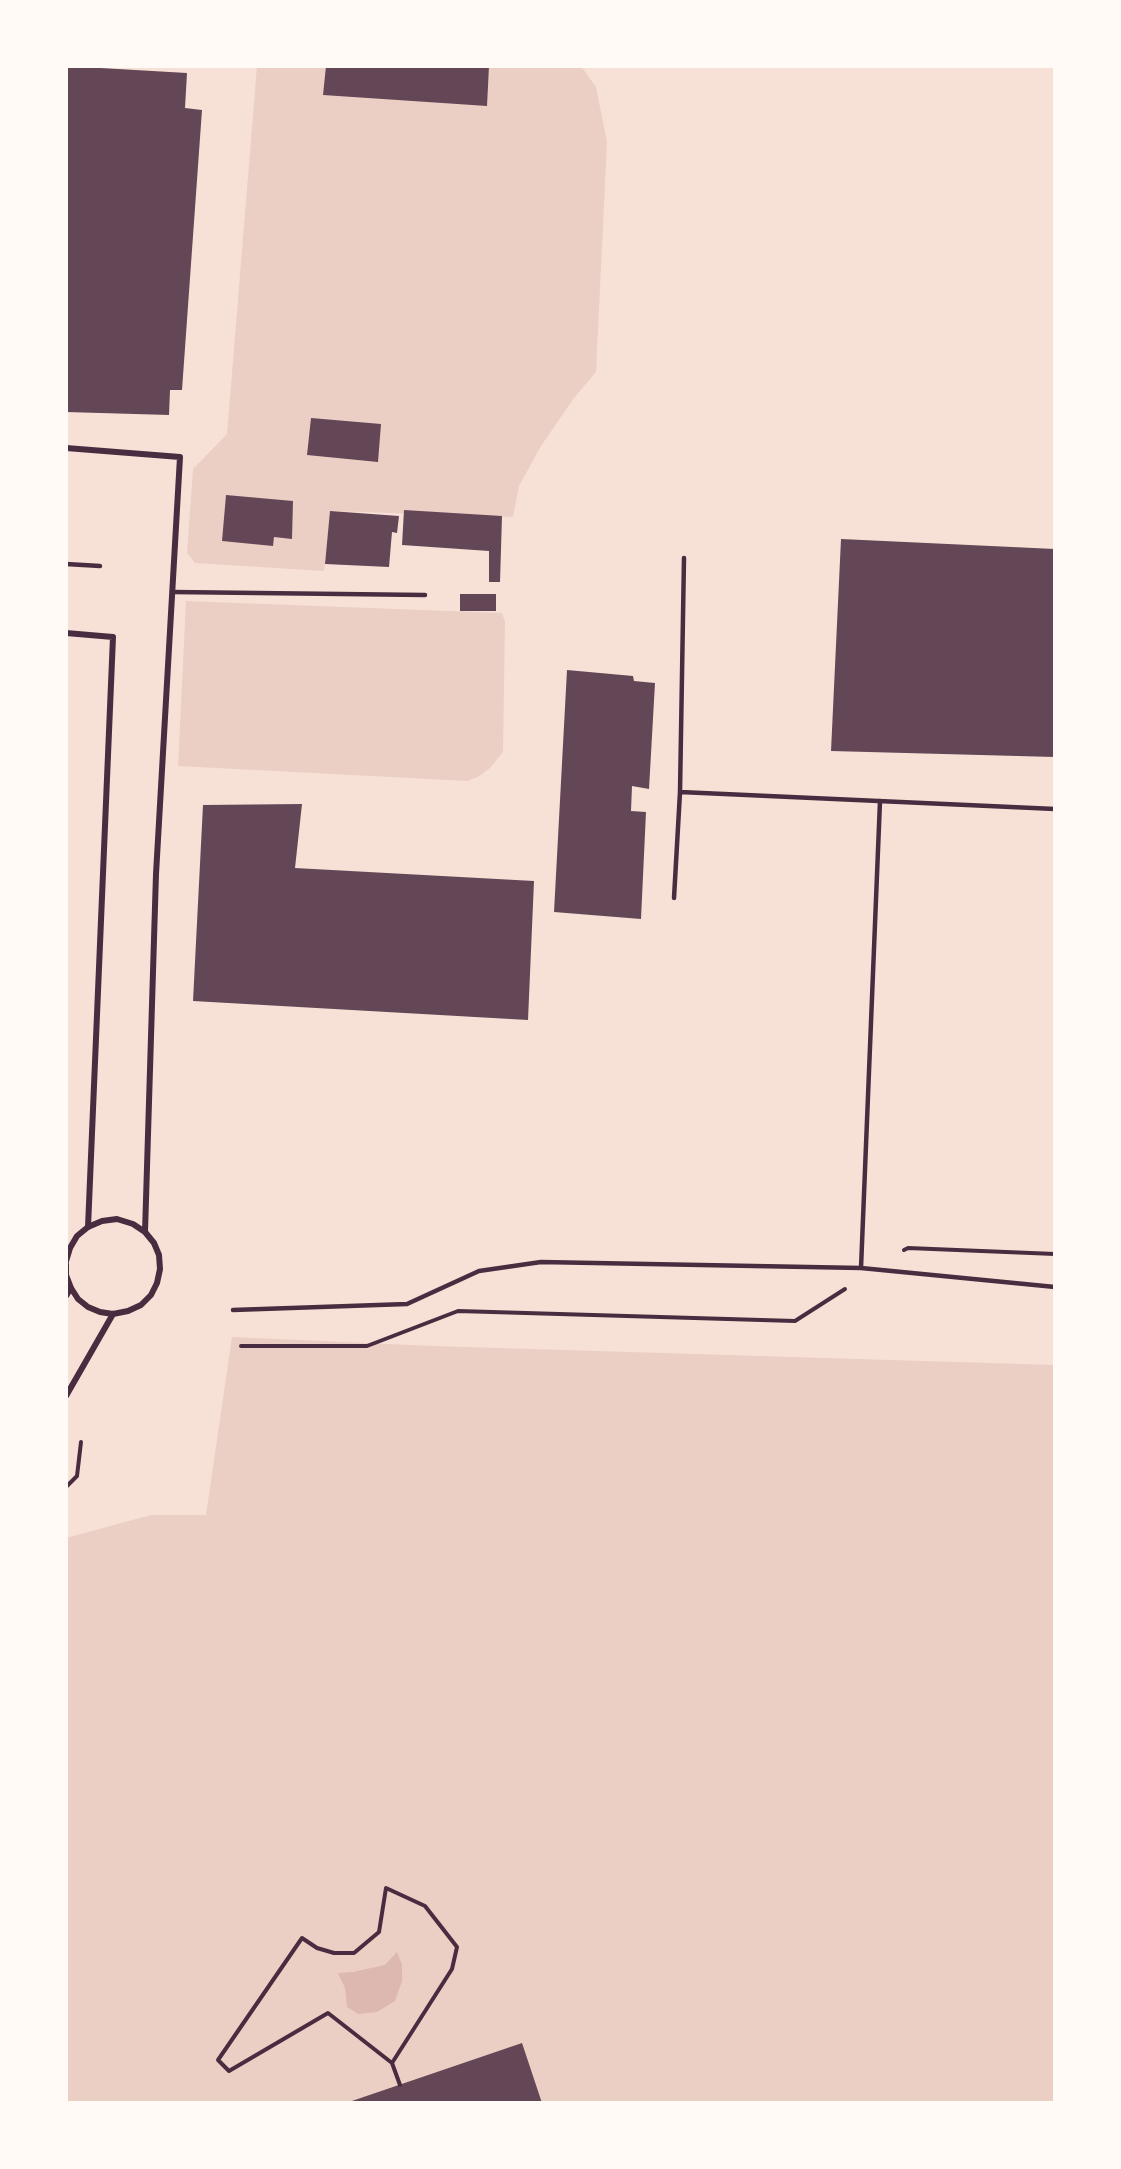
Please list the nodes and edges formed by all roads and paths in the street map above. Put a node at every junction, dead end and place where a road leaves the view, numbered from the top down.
1 (68, 450) edge
2 (684, 558) dead end
3 (66, 564) edge
4 (100, 566) dead end
5 (173, 592) junction
6 (424, 595) dead end
7 (66, 633) edge
8 (680, 792) junction
9 (880, 801) junction
10 (1055, 809) edge
11 (674, 897) dead end
12 (88, 1227) junction
13 (145, 1232) junction
14 (1055, 1254) edge
15 (66, 1262) edge
16 (861, 1268) junction
17 (874, 1270) junction
18 (1055, 1287) edge
19 (71, 1288) junction
20 (66, 1296) edge
21 (233, 1310) dead end
22 (113, 1314) junction
23 (241, 1346) dead end
24 (66, 1396) edge
25 (81, 1442) dead end
26 (66, 1487) edge
27 (392, 2063) junction
28 (400, 2085) dead end

1 - 5 street
2 - 8 lane
3 - 4 lane
5 - 6 lane
5 - 13 street
7 - 12 street
8 - 9 lane
8 - 11 lane
9 - 10 lane
9 - 16 lane
12 - 13 street
12 - 15 street
13 - 22 street
14 - 17 path
15 - 19 street
16 - 17 lane
16 - 21 lane
17 - 18 lane
17 - 23 path
19 - 20 street
19 - 22 street
22 - 24 street
25 - 26 path
27 - 27 path
27 - 28 path

